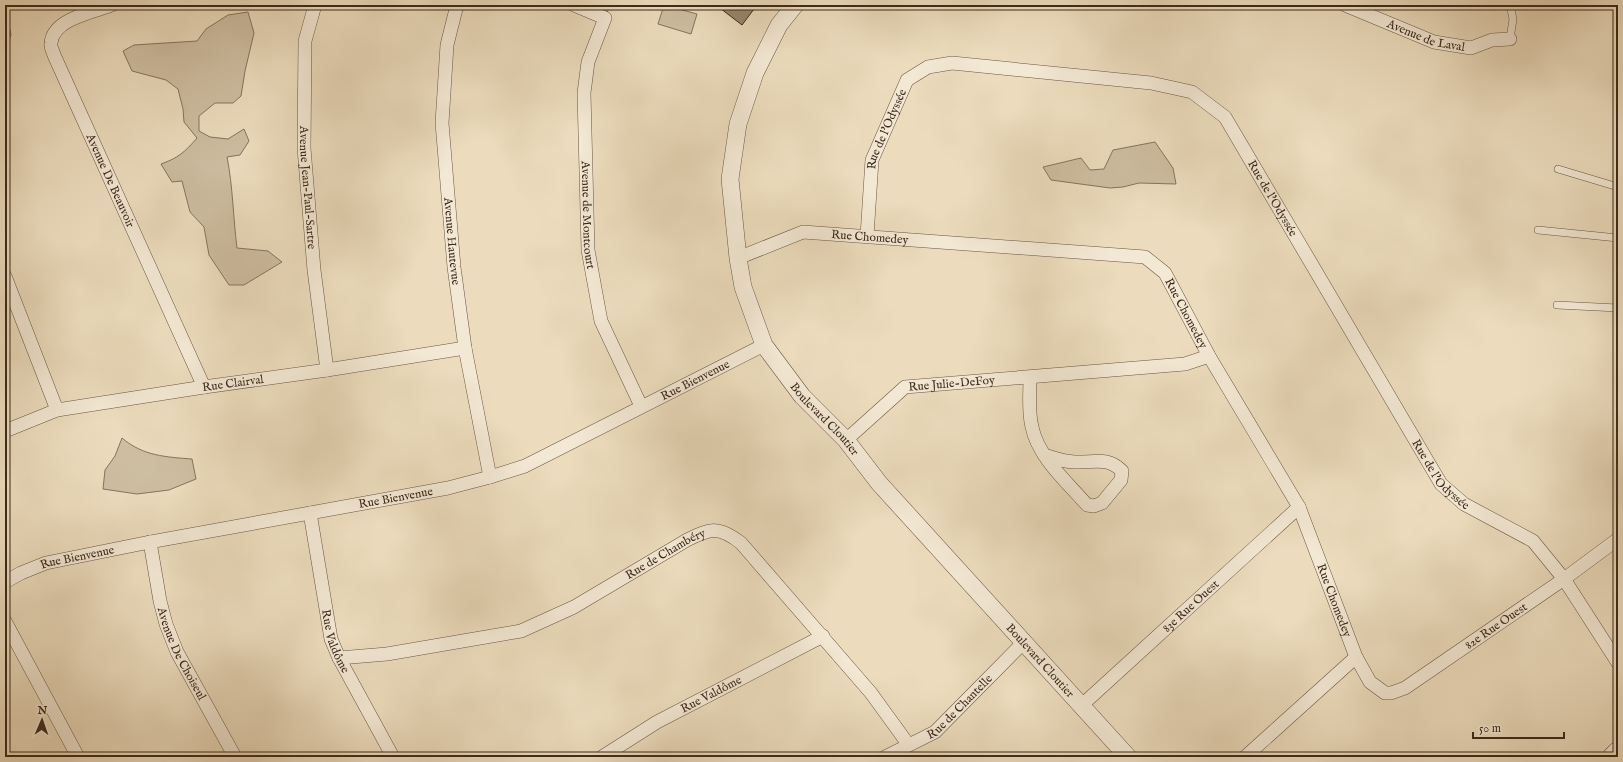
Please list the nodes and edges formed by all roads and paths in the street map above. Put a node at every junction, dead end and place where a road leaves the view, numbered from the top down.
1 (112, 5) edge
2 (315, 5) edge
3 (457, 5) edge
4 (574, 5) edge
5 (795, 5) edge
6 (1345, 5) edge
7 (1510, 5) edge
8 (1510, 39) joint
9 (1558, 169) dead end
10 (1618, 187) edge
11 (1538, 230) dead end
12 (867, 236) junction
13 (1618, 238) edge
14 (738, 258) junction
15 (5, 276) edge
16 (1557, 304) dead end
17 (1618, 308) edge
18 (764, 345) junction
19 (465, 348) junction
20 (1209, 356) junction
21 (327, 370) junction
22 (1030, 378) junction
23 (204, 387) junction
24 (641, 406) junction
25 (57, 410) junction
26 (5, 431) edge
27 (846, 440) junction
28 (1044, 455) junction
29 (490, 477) junction
30 (1299, 507) junction
31 (310, 513) junction
32 (1618, 539) edge
33 (150, 542) junction
34 (1564, 579) junction
35 (5, 582) edge
36 (5, 621) edge
37 (823, 636) junction
38 (1023, 643) junction
39 (1356, 657) junction
40 (339, 658) junction
41 (1618, 663) edge
42 (1370, 682) joint
43 (1082, 705) junction
44 (908, 744) junction
45 (1618, 751) edge
46 (78, 757) edge
47 (236, 757) edge
48 (393, 757) edge
49 (602, 757) edge
50 (885, 757) edge
51 (1128, 757) edge
52 (1245, 757) edge
53 (1612, 757) edge

1 - 23 street, Avenue De Beauvoir
2 - 21 street, Avenue Jean-Paul-Sartre
3 - 19 street, Avenue Hautevue
4 - 24 street, Avenue de Montcourt
5 - 14 street, Boulevard Cloutier
6 - 8 street, Avenue de Laval
7 - 8 lane
9 - 10 lane
11 - 13 lane
12 - 14 street, Rue Chomedey
12 - 20 street, Rue Chomedey
12 - 34 street, Rue de l'Odyssée
14 - 18 street, Boulevard Cloutier
15 - 25 street
16 - 17 lane
18 - 24 street, Rue Bienvenue
18 - 27 street, Boulevard Cloutier
19 - 21 street, Rue Clairval
19 - 29 street, Avenue Hautevue
20 - 22 street, Rue Julie-DeFoy
20 - 30 street, Rue Chomedey
21 - 23 street, Rue Clairval
22 - 27 street, Rue Julie-DeFoy
22 - 28 street
23 - 25 street, Rue Clairval
24 - 29 street, Rue Bienvenue
25 - 26 street, Rue Clairval
27 - 38 street, Boulevard Cloutier
28 - 28 street
29 - 31 street, Rue Bienvenue
30 - 39 street, Rue Chomedey
30 - 43 street, 83e Rue Ouest
31 - 33 street, Rue Bienvenue
31 - 40 street, Rue Valdôme
32 - 34 street, 82e Rue Ouest
33 - 35 street, Rue Bienvenue
33 - 47 street, Avenue De Choiseul
34 - 41 street, Rue de l'Odyssée
34 - 42 street, 82e Rue Ouest
36 - 46 street
37 - 40 street, Rue de Chambéry
37 - 44 street, Rue de Chambéry
37 - 49 street, Rue Valdôme
38 - 43 street, Boulevard Cloutier
38 - 44 street, Rue de Chantelle
39 - 42 street, Rue Chomedey
39 - 52 street
40 - 48 street, Rue Valdôme
43 - 51 street, Boulevard Cloutier
44 - 50 street, Rue de Chantelle
45 - 53 main road

